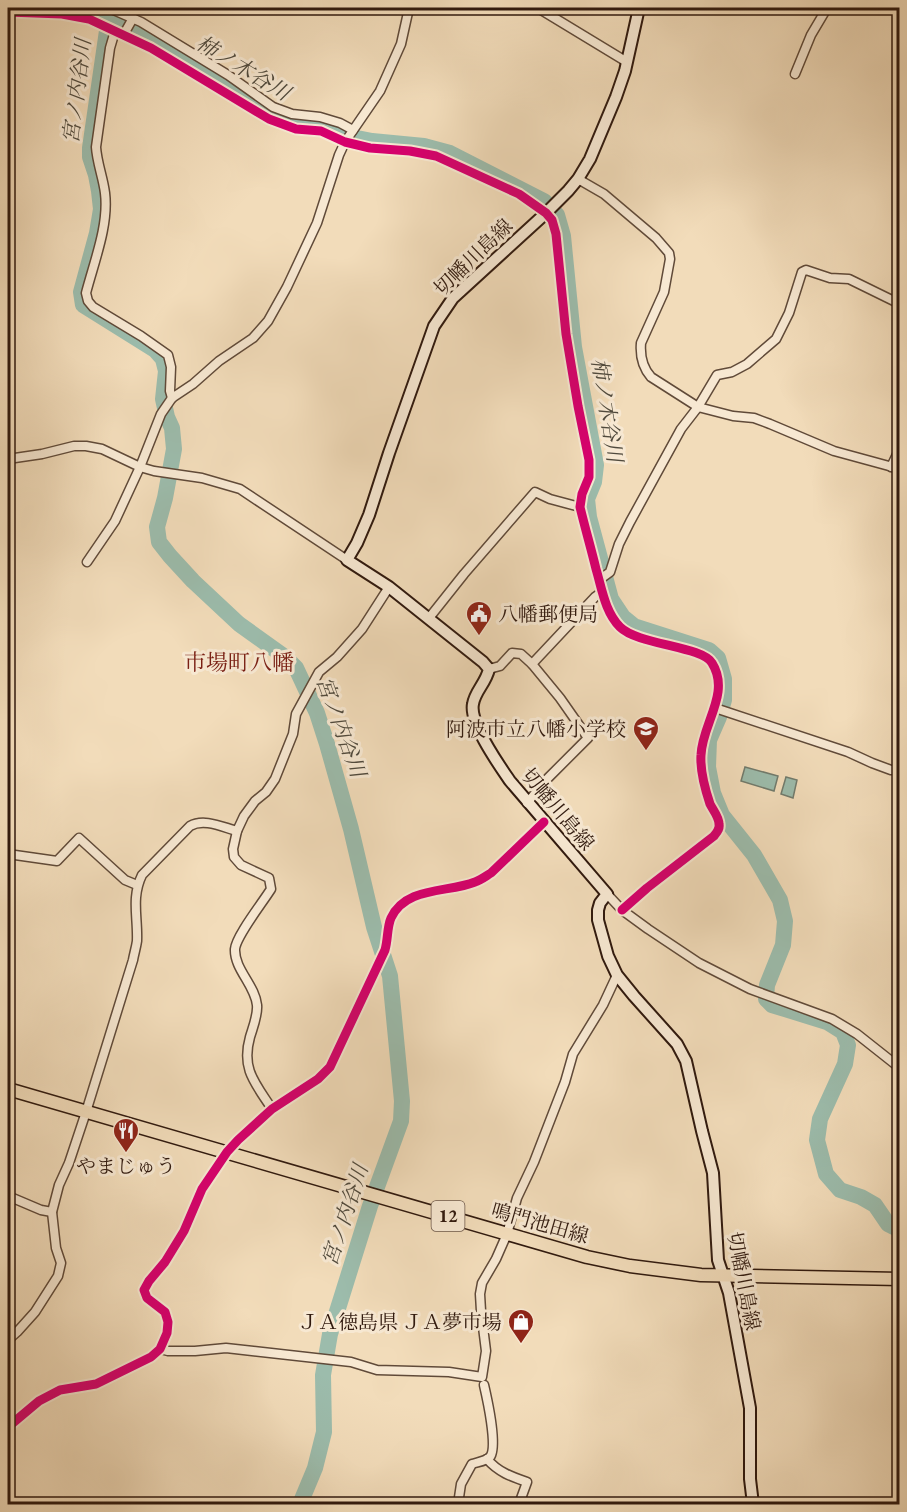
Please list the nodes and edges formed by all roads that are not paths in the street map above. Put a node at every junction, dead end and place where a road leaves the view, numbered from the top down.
1 (109, 8) edge
2 (409, 8) edge
3 (538, 8) edge
4 (639, 8) edge
5 (827, 8) edge
6 (8, 12) edge
7 (132, 20) junction
8 (116, 30) junction
9 (627, 62) junction
10 (795, 74) dead end
11 (349, 136) junction
12 (578, 179) junction
13 (549, 210) junction
14 (900, 304) edge
15 (170, 401) junction
16 (698, 407) junction
17 (900, 448) edge
18 (8, 459) edge
19 (140, 467) junction
20 (896, 468) edge
21 (580, 507) junction
22 (347, 560) junction
23 (87, 562) dead end
24 (603, 578) junction
25 (388, 587) junction
26 (602, 592) junction
27 (429, 618) junction
28 (532, 664) junction
29 (489, 669) junction
30 (715, 708) junction
31 (900, 770) edge
32 (527, 803) junction
33 (544, 822) junction
34 (237, 831) junction
35 (8, 855) edge
36 (137, 885) junction
37 (606, 894) junction
38 (622, 910) junction
39 (617, 975) junction
40 (900, 1068) edge
41 (8, 1089) edge
42 (272, 1109) junction
43 (86, 1112) junction
44 (227, 1152) junction
45 (8, 1196) edge
46 (52, 1212) junction
47 (507, 1234) junction
48 (723, 1276) junction
49 (900, 1279) edge
50 (8, 1340) edge
51 (160, 1349) junction
52 (484, 1385) dead end
53 (9, 1423) edge
54 (487, 1459) junction
55 (458, 1504) edge
56 (519, 1504) edge
57 (753, 1504) edge

1 - 7 street
2 - 11 street
3 - 9 street
4 - 9 main road, 切幡川島線
5 - 10 street
6 - 8 street
7 - 8 street
7 - 11 street
8 - 11 street
8 - 15 street
9 - 12 main road, 切幡川島線
11 - 13 street
11 - 15 street
12 - 13 main road, 切幡川島線
12 - 16 street
13 - 21 street
13 - 22 main road, 切幡川島線
14 - 16 street
15 - 19 street
16 - 20 street
16 - 24 street
17 - 20 street
18 - 19 street
19 - 22 street
19 - 23 street
21 - 24 street
21 - 27 street
22 - 25 main road
24 - 26 street
25 - 27 main road
25 - 34 street
26 - 28 street
26 - 30 street
27 - 29 main road
28 - 29 street
28 - 32 street
29 - 32 main road, 切幡川島線
30 - 31 street
30 - 38 street
32 - 33 main road, 切幡川島線
33 - 37 main road, 切幡川島線
33 - 42 street
34 - 36 street
34 - 42 street
35 - 36 street
36 - 43 street
37 - 38 street
37 - 39 main road, 切幡川島線
38 - 40 street
39 - 47 street
39 - 48 main road, 切幡川島線
41 - 43 main road, 鳴門池田線 / 12
42 - 44 street
43 - 44 main road, 鳴門池田線 / 12
43 - 46 street
44 - 47 main road, 鳴門池田線 / 12
44 - 51 street
45 - 46 street
46 - 50 street
47 - 48 main road, 鳴門池田線 / 12
47 - 51 street
48 - 49 main road, 鳴門池田線 / 12
48 - 57 main road, 切幡川島線
51 - 53 street
52 - 54 street
54 - 55 street
54 - 56 street

